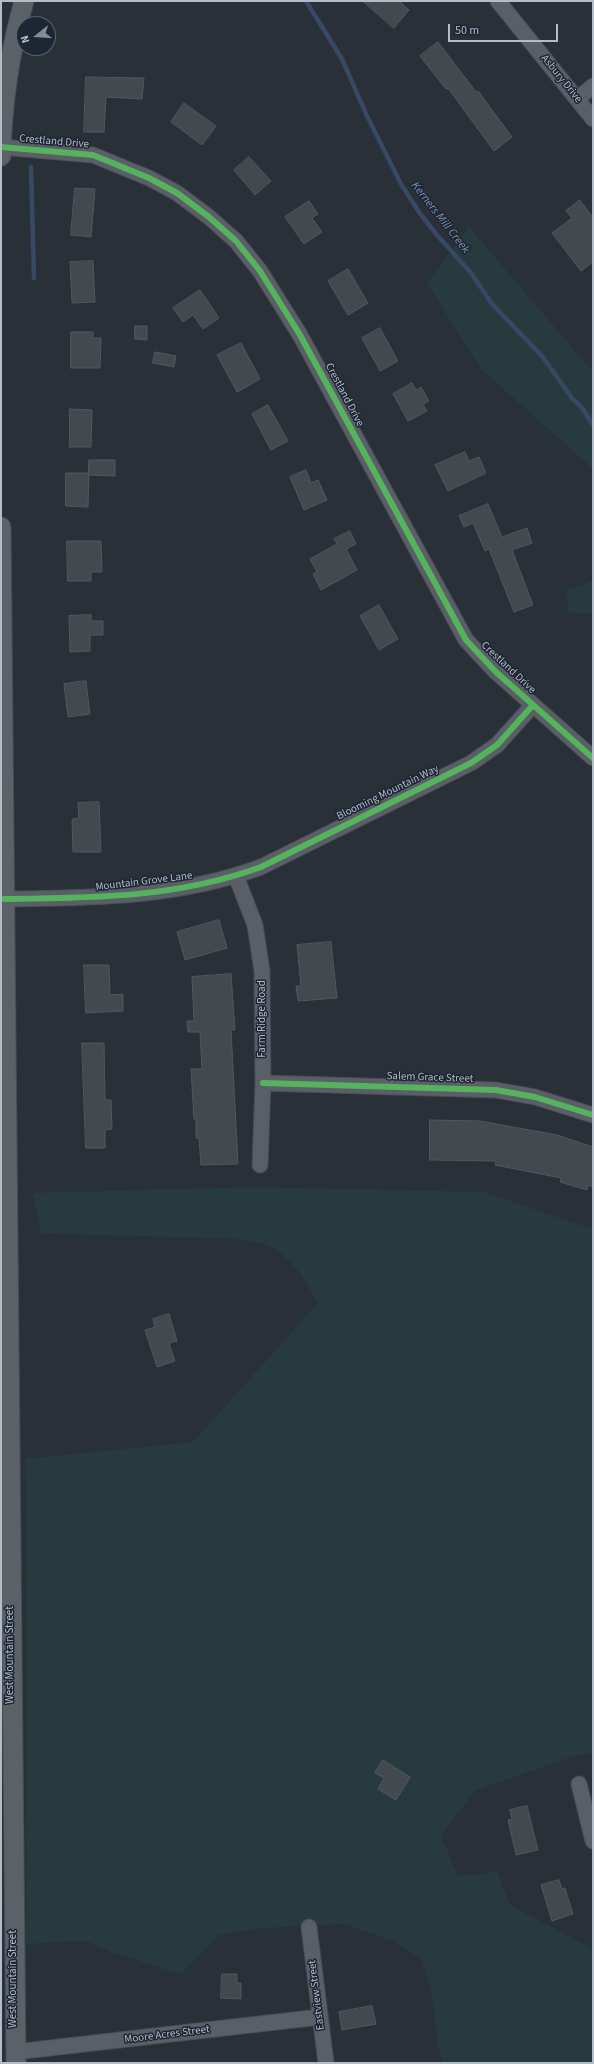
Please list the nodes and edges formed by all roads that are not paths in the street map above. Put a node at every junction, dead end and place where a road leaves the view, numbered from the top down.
1 (24, 1) edge
2 (498, 1) edge
3 (593, 86) edge
4 (577, 99) junction
5 (593, 119) edge
6 (1, 147) edge
7 (1, 156) edge
8 (1, 527) edge
9 (533, 705) junction
10 (593, 758) edge
11 (236, 876) junction
12 (4, 899) junction
13 (263, 1082) junction
14 (593, 1115) edge
15 (260, 1165) dead end
16 (579, 1784) dead end
17 (593, 1841) edge
18 (309, 1927) dead end
19 (320, 2017) junction
20 (15, 2058) edge
21 (326, 2063) edge

1 - 6 main road
2 - 4 street, Asbury Drive
3 - 4 street
4 - 5 street, Asbury Drive
6 - 7 main road
6 - 9 street, Crestland Drive
8 - 12 main road, West Mountain Street
9 - 10 street, Crestland Drive
9 - 11 street, Blooming Mountain Way
11 - 12 street, Mountain Grove Lane
11 - 13 street, Farm Ridge Road
12 - 20 main road, West Mountain Street
13 - 14 street, Salem Grace Street
13 - 15 street, Farm Ridge Road
16 - 17 street
18 - 19 street, Eastview Street
19 - 20 street, Moore Acres Street
19 - 21 street, Eastview Street

